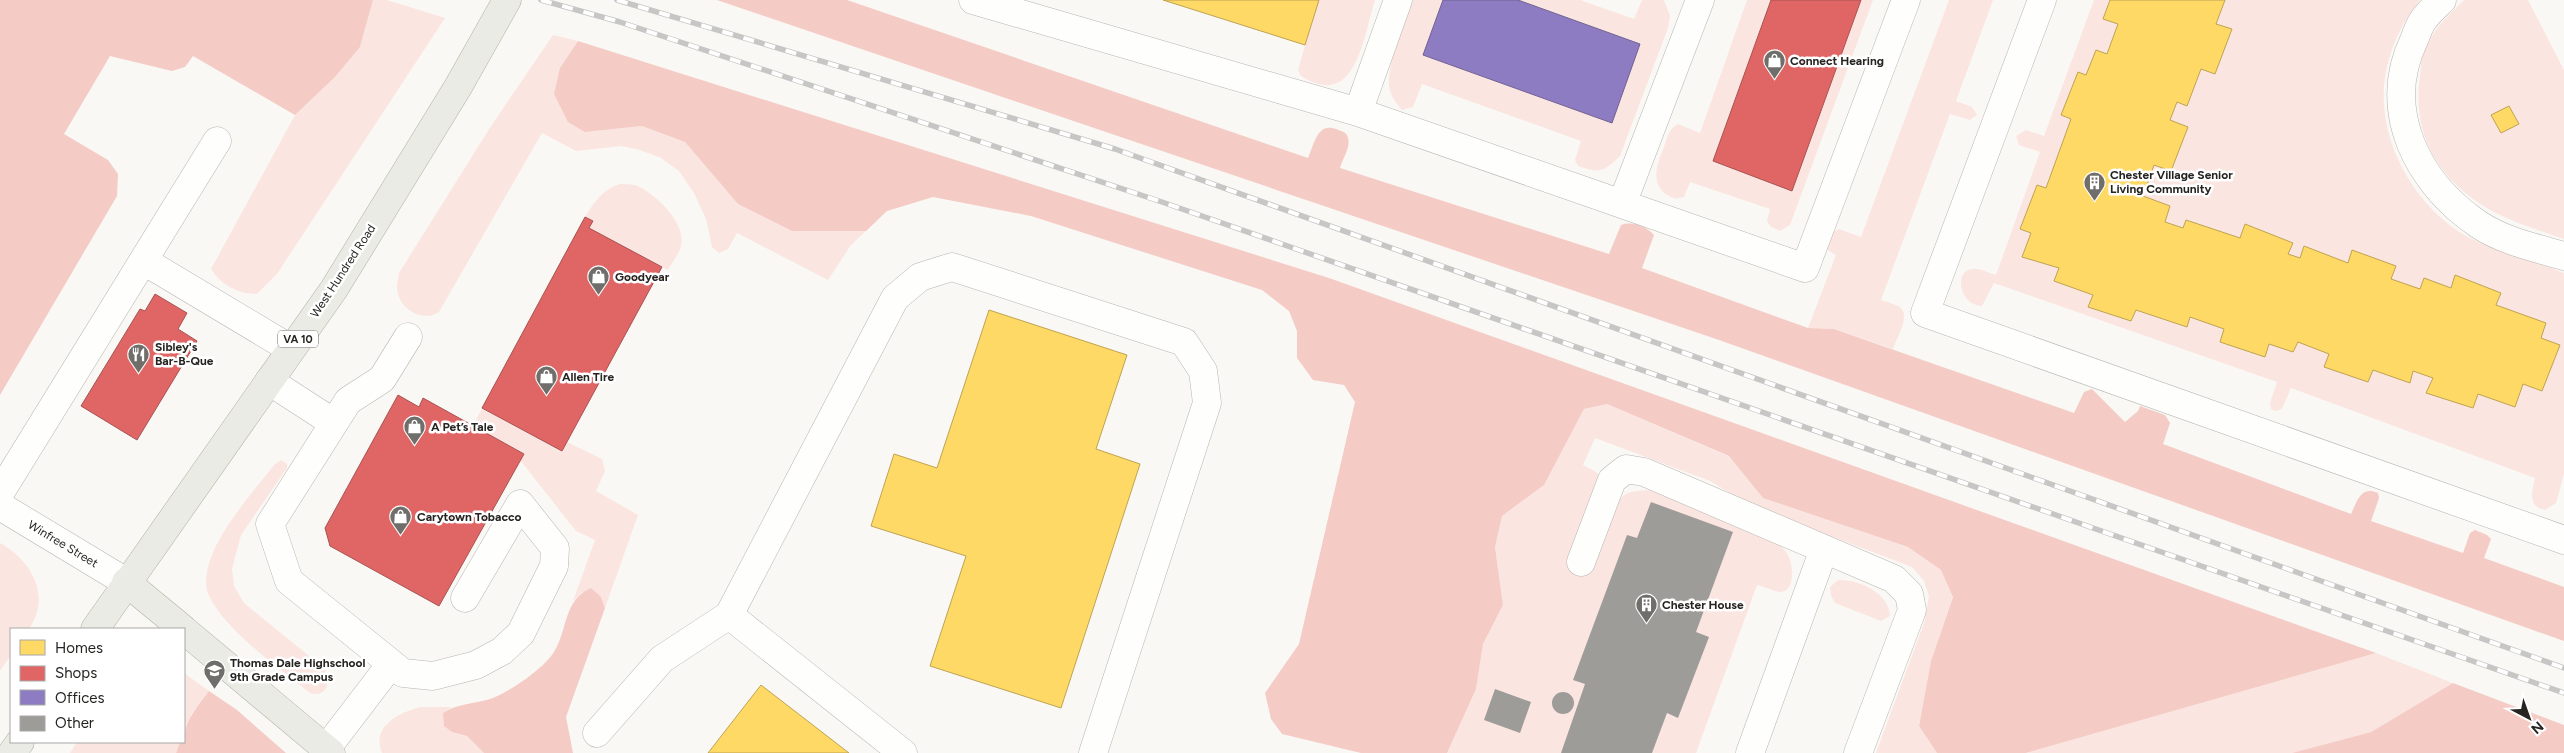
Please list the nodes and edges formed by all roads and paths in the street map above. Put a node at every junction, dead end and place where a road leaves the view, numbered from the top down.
1 (507, 0) edge
2 (973, 0) edge
3 (1398, 0) edge
4 (1700, 0) edge
5 (1906, 0) edge
6 (2042, 0) edge
7 (2442, 0) edge
8 (1358, 112) junction
9 (217, 141) dead end
10 (1622, 204) junction
11 (2564, 256) edge
12 (144, 261) junction
13 (408, 337) dead end
14 (292, 349) junction
15 (268, 381) junction
16 (334, 423) junction
17 (0, 493) edge
18 (0, 506) edge
19 (2564, 540) edge
20 (1824, 549) junction
21 (1580, 562) dead end
22 (126, 582) junction
23 (466, 598) dead end
24 (730, 614) junction
25 (95, 628) edge
26 (181, 628) edge
27 (185, 632) edge
28 (391, 664) junction
29 (597, 732) dead end
30 (329, 751) edge
31 (903, 753) edge
32 (1093, 753) edge
33 (1750, 753) edge
34 (1858, 753) edge

1 - 14 main road, West Hundred Road / VA 10
2 - 8 street
3 - 8 street
4 - 10 street
5 - 10 street
6 - 19 street
7 - 11 street
8 - 10 street
9 - 12 street
12 - 14 street
12 - 17 street
13 - 16 street
14 - 15 main road, West Hundred Road / VA 10
15 - 16 street
15 - 22 main road, West Hundred Road / VA 10
16 - 28 street
18 - 22 street, Winfree Street
20 - 21 street
20 - 33 street
20 - 34 street
22 - 25 main road, West Hundred Road / VA 10
22 - 26 main road
23 - 28 street
24 - 29 street
24 - 31 street
24 - 32 street
27 - 30 main road
28 - 30 street

